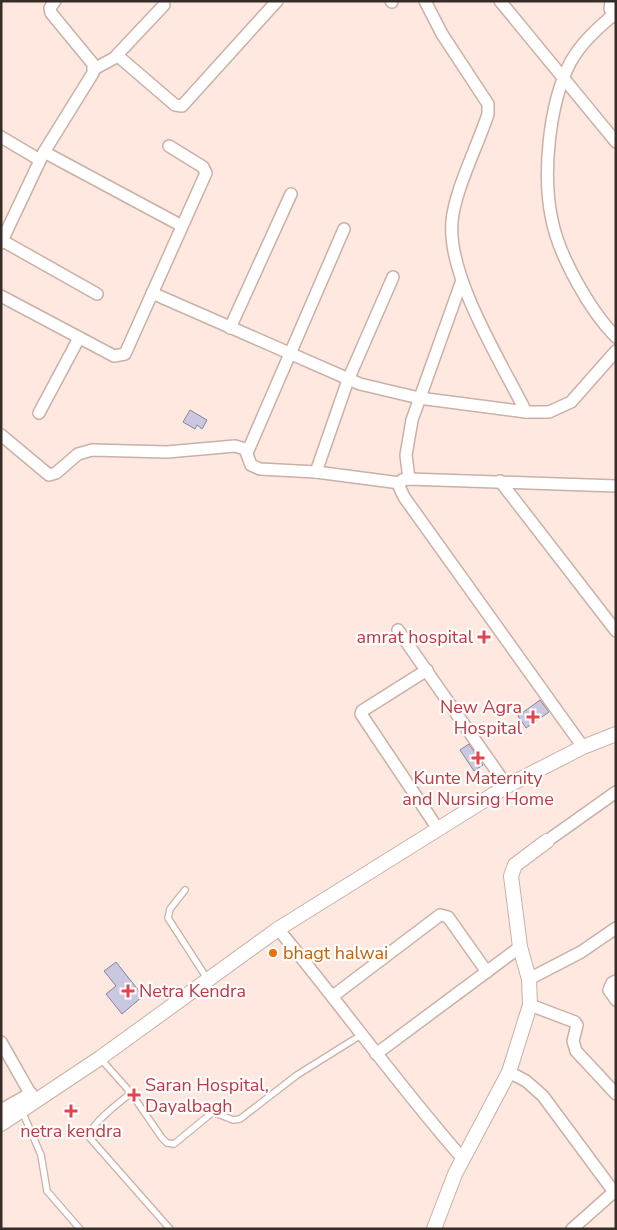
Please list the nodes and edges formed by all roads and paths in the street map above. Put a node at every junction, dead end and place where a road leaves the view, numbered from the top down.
1 (55, 1) edge
2 (277, 1) edge
3 (425, 1) edge
4 (500, 1) edge
5 (164, 5) dead end
6 (611, 8) edge
7 (116, 56) junction
8 (94, 69) junction
9 (563, 79) junction
10 (1, 137) edge
11 (616, 142) edge
12 (169, 146) dead end
13 (42, 156) junction
14 (291, 194) dead end
15 (182, 226) junction
16 (344, 229) dead end
17 (2, 242) edge
18 (393, 277) dead end
19 (461, 283) junction
20 (97, 294) dead end
21 (152, 294) junction
22 (1, 296) edge
23 (230, 328) junction
24 (616, 337) edge
25 (79, 338) junction
26 (616, 351) edge
27 (291, 355) junction
28 (348, 380) junction
29 (419, 398) junction
30 (526, 412) junction
31 (39, 413) dead end
32 (1, 435) edge
33 (248, 453) junction
34 (316, 472) junction
35 (404, 481) junction
36 (500, 481) junction
37 (616, 486) edge
38 (398, 630) dead end
39 (616, 631) edge
40 (428, 670) junction
41 (614, 738) edge
42 (583, 747) junction
43 (507, 786) junction
44 (616, 792) edge
45 (438, 829) junction
46 (547, 841) joint
47 (185, 890) dead end
48 (616, 928) edge
49 (278, 929) junction
50 (520, 947) junction
51 (487, 972) junction
52 (529, 979) junction
53 (208, 980) junction
54 (616, 981) edge
55 (334, 996) junction
56 (616, 1000) edge
57 (530, 1004) junction
58 (361, 1035) junction
59 (1, 1042) edge
60 (376, 1054) junction
61 (100, 1058) junction
62 (509, 1072) junction
63 (131, 1093) junction
64 (616, 1094) edge
65 (33, 1097) junction
66 (1, 1110) edge
67 (22, 1111) junction
68 (1, 1124) edge
69 (463, 1159) junction
70 (615, 1191) edge
71 (80, 1229) edge
72 (170, 1229) edge
73 (434, 1229) edge
74 (572, 1229) edge

1 - 8 street
2 - 7 street
3 - 19 street
4 - 9 street
5 - 7 street
6 - 9 street
7 - 8 street
8 - 13 street
9 - 11 street
9 - 24 street
10 - 13 street
12 - 15 street
13 - 15 street
13 - 17 street
14 - 23 street
15 - 21 street
16 - 27 street
17 - 20 street
18 - 28 street
19 - 29 street
19 - 30 street
21 - 23 street
21 - 25 street
22 - 25 street
23 - 27 street
25 - 31 street
26 - 30 street
27 - 28 street
27 - 33 street
28 - 29 street
28 - 34 street
29 - 30 street
29 - 35 street
32 - 33 street
33 - 34 street
34 - 35 street
35 - 36 street
35 - 42 street
36 - 37 street
36 - 39 street
38 - 40 street
40 - 43 street
40 - 45 street
41 - 42 street
42 - 43 street
43 - 45 street
44 - 46 street
45 - 49 street
46 - 50 street
47 - 53 lane
48 - 52 street
49 - 53 street
49 - 55 street
50 - 51 street
50 - 52 street
51 - 55 street
51 - 60 street
52 - 57 street
53 - 61 street
54 - 56 street
55 - 58 street
57 - 62 street
57 - 64 street
58 - 60 street
58 - 63 lane
59 - 65 street
60 - 69 street
61 - 63 lane
61 - 65 street
62 - 69 street
62 - 70 street
63 - 72 lane
65 - 66 street
65 - 67 street
67 - 68 street
67 - 71 lane
69 - 73 street
70 - 74 street

